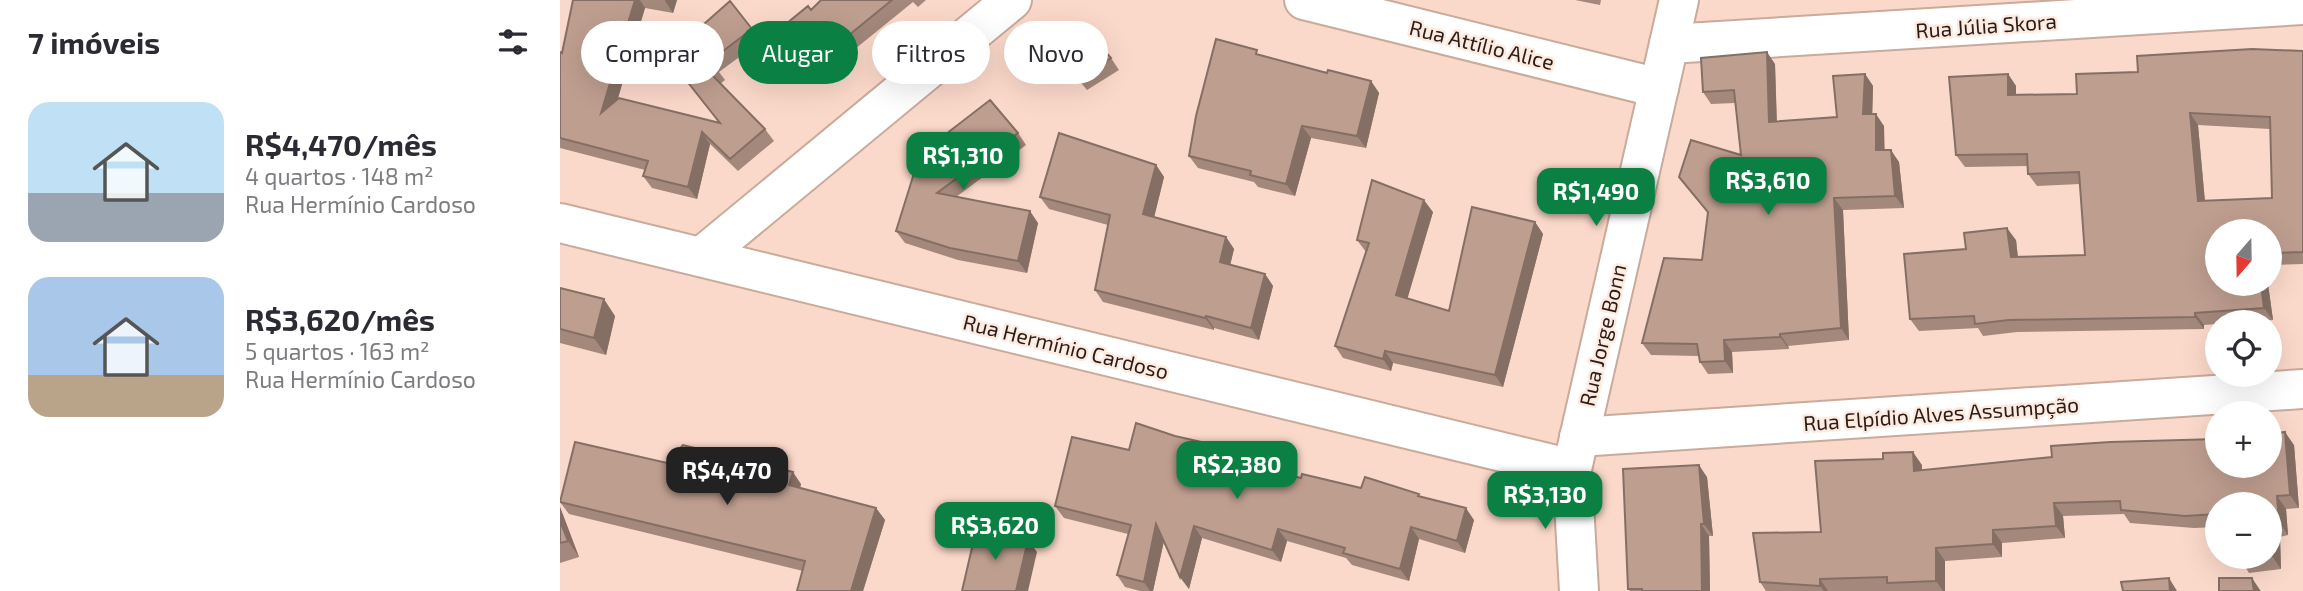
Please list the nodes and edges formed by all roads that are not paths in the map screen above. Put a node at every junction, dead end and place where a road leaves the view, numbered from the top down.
1 (1012, 0) edge
2 (1304, 0) edge
3 (1679, 0) edge
4 (2303, 5) edge
5 (1669, 44) junction
6 (1659, 88) junction
7 (560, 223) edge
8 (701, 257) junction
9 (2303, 388) edge
10 (1575, 453) junction
11 (1579, 591) edge

1 - 8 street
2 - 6 street, Rua Attílio Alice
3 - 5 street, Rua Jorge Bonn
4 - 5 street, Rua Júlia Skora
5 - 6 street, Rua Jorge Bonn
6 - 10 street, Rua Jorge Bonn
7 - 8 street, Rua Hermínio Cardoso
8 - 10 street, Rua Hermínio Cardoso
9 - 10 street, Rua Elpídio Alves Assumpção
10 - 11 street, Rua Jorge Bonn

